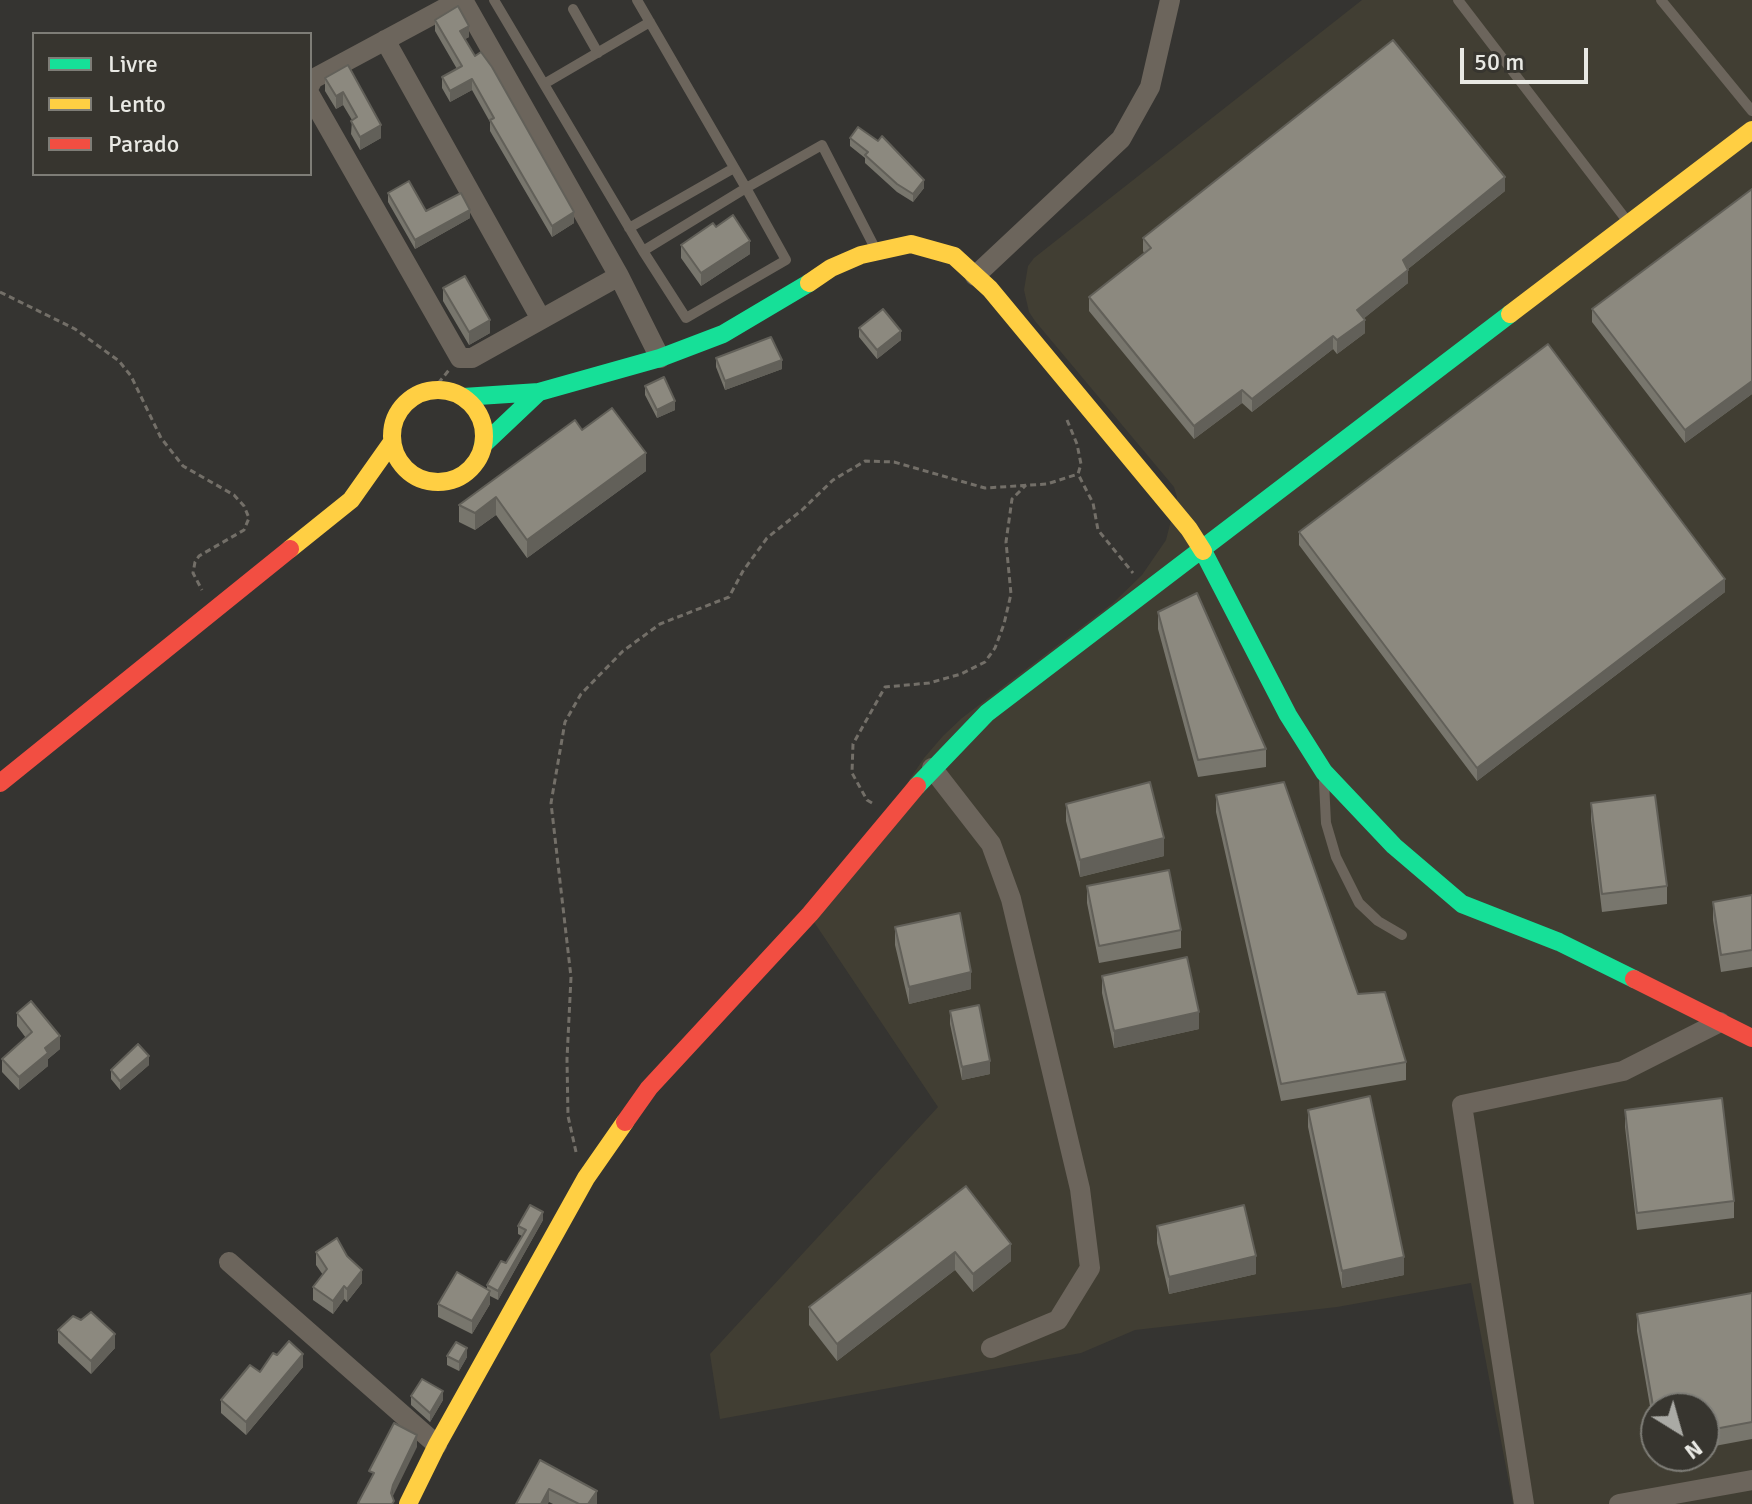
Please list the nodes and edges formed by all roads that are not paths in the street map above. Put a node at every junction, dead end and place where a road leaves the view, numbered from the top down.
1 (461, 0) edge
2 (494, 0) edge
3 (637, 0) edge
4 (1170, 0) edge
5 (1458, 0) edge
6 (1661, 0) edge
7 (573, 9) dead end
8 (650, 22) junction
9 (385, 40) junction
10 (598, 53) junction
11 (312, 81) edge
12 (544, 84) junction
13 (312, 99) edge
14 (1752, 111) edge
15 (1752, 130) edge
16 (734, 168) junction
17 (746, 188) junction
18 (1629, 223) junction
19 (629, 228) junction
20 (643, 251) junction
21 (877, 251) junction
22 (619, 276) junction
23 (975, 276) junction
24 (541, 319) junction
25 (660, 358) junction
26 (539, 392) junction
27 (463, 397) junction
28 (392, 442) junction
29 (483, 445) junction
30 (419, 478) junction
31 (351, 500) junction
32 (1202, 549) junction
33 (932, 768) junction
34 (1324, 772) junction
35 (0, 783) edge
36 (1402, 935) dead end
37 (1720, 1022) junction
38 (1752, 1038) edge
39 (229, 1262) dead end
40 (991, 1348) dead end
41 (437, 1445) junction
42 (1752, 1480) edge
43 (408, 1504) edge
44 (1524, 1504) edge
45 (1619, 1504) edge

1 - 9 street
1 - 22 street
2 - 12 lane
3 - 8 lane
4 - 23 street
5 - 18 lane
6 - 14 lane
7 - 10 lane
8 - 10 lane
8 - 16 lane
9 - 11 street
9 - 24 street
10 - 12 lane
12 - 19 lane
13 - 24 street
15 - 18 street
16 - 17 lane
16 - 19 lane
17 - 20 lane
17 - 20 lane
17 - 21 lane
18 - 32 street
19 - 20 lane
21 - 23 street
21 - 25 street
22 - 24 street
22 - 25 street
23 - 32 street
25 - 26 street
26 - 27 street
26 - 29 street
27 - 28 street
27 - 29 street
28 - 30 street
28 - 31 street
29 - 30 street
30 - 31 street
31 - 35 street
32 - 33 street
32 - 34 street
33 - 40 street
33 - 41 street
34 - 36 lane
34 - 37 street
37 - 38 street
37 - 44 street
39 - 41 street
41 - 43 street
42 - 45 street

